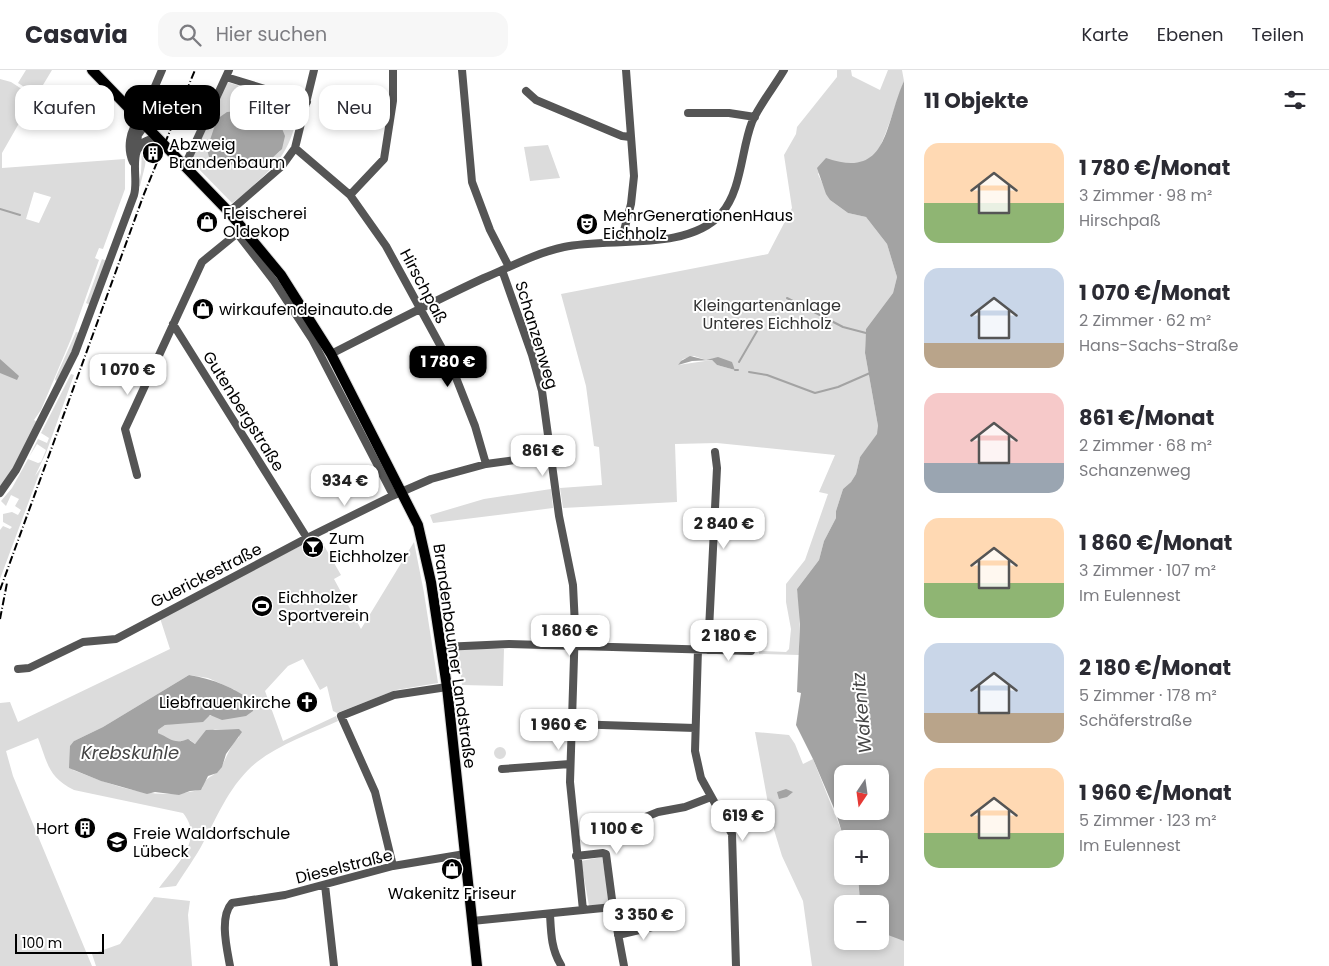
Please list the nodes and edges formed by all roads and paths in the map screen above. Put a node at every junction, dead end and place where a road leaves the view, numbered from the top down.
1 (92, 70) edge
2 (162, 70) edge
3 (314, 70) edge
4 (393, 70) edge
5 (462, 70) edge
6 (626, 70) edge
7 (784, 70) edge
8 (227, 74) edge
9 (156, 85) edge
10 (259, 85) edge
11 (526, 91) dead end
12 (309, 97) edge
13 (124, 103) edge
14 (688, 113) dead end
15 (754, 117) junction
16 (133, 130) edge
17 (149, 130) edge
18 (300, 130) edge
19 (630, 137) junction
20 (157, 138) junction
21 (295, 148) junction
22 (135, 159) junction
23 (183, 165) junction
24 (350, 195) junction
25 (229, 212) junction
26 (240, 231) junction
27 (621, 242) junction
28 (506, 268) junction
29 (419, 308) junction
30 (173, 324) junction
31 (331, 354) junction
32 (715, 452) dead end
33 (552, 455) junction
34 (486, 464) junction
35 (137, 475) dead end
36 (0, 493) edge
37 (398, 493) junction
38 (307, 538) junction
39 (574, 646) junction
40 (442, 647) junction
41 (698, 649) junction
42 (708, 650) junction
43 (751, 651) dead end
44 (18, 669) dead end
45 (447, 687) junction
46 (571, 724) junction
47 (695, 728) junction
48 (570, 764) junction
49 (502, 769) dead end
50 (711, 797) junction
51 (642, 818) dead end
52 (465, 854) junction
53 (576, 856) junction
54 (393, 866) junction
55 (325, 885) junction
56 (613, 907) junction
57 (583, 910) junction
58 (550, 914) junction
59 (472, 921) junction
60 (658, 923) dead end
61 (618, 935) junction
62 (561, 965) edge
63 (230, 966) edge
64 (334, 966) edge
65 (477, 966) edge
66 (624, 966) edge
67 (736, 966) edge

1 - 13 main road, Brandenbaumer Landstraße
2 - 9 street
3 - 12 street
4 - 24 street
5 - 28 street, Schanzenweg
6 - 19 street
7 - 15 street
8 - 10 street
8 - 23 street
11 - 19 street
14 - 15 street
15 - 27 street
16 - 22 street
17 - 20 main road, Brandenbaumer Landstraße
18 - 21 street
19 - 27 street
20 - 22 street
20 - 23 main road, Brandenbaumer Landstraße
21 - 24 street, Hirschpaß
21 - 25 street
22 - 36 street
23 - 25 main road, Brandenbaumer Landstraße
24 - 29 street, Hirschpaß
25 - 26 main road, Brandenbaumer Landstraße
26 - 30 street
26 - 31 main road, Brandenbaumer Landstraße
26 - 37 street, Brandenbaumer Landstraße
27 - 28 street
28 - 29 street
28 - 33 street, Schanzenweg
29 - 31 street
29 - 34 street, Hirschpaß
30 - 35 street
30 - 38 street, Gutenbergstraße
31 - 37 main road, Brandenbaumer Landstraße
32 - 42 street
33 - 34 street, Guerickestraße
33 - 39 street, Schanzenweg
34 - 37 street, Guerickestraße
37 - 38 street, Guerickestraße
37 - 40 main road, Brandenbaumer Landstraße
38 - 44 street, Guerickestraße
39 - 40 street
39 - 41 street
39 - 46 street, Schanzenweg
40 - 45 main road, Brandenbaumer Landstraße
41 - 42 street
41 - 47 street
42 - 43 street
45 - 52 main road, Brandenbaumer Landstraße
45 - 54 street
46 - 47 street
46 - 48 street, Schanzenweg
47 - 50 street
48 - 49 street
48 - 53 street, Schanzenweg
50 - 51 street
50 - 67 street
52 - 54 street, Dieselstraße
52 - 59 main road, Brandenbaumer Landstraße
53 - 56 street
53 - 57 street, Schanzenweg
54 - 55 street, Dieselstraße
55 - 63 street, Dieselstraße
55 - 64 street
56 - 57 street
56 - 61 street
57 - 58 street
58 - 59 street
58 - 62 street
59 - 65 main road, Brandenbaumer Landstraße
60 - 61 street
61 - 66 street

